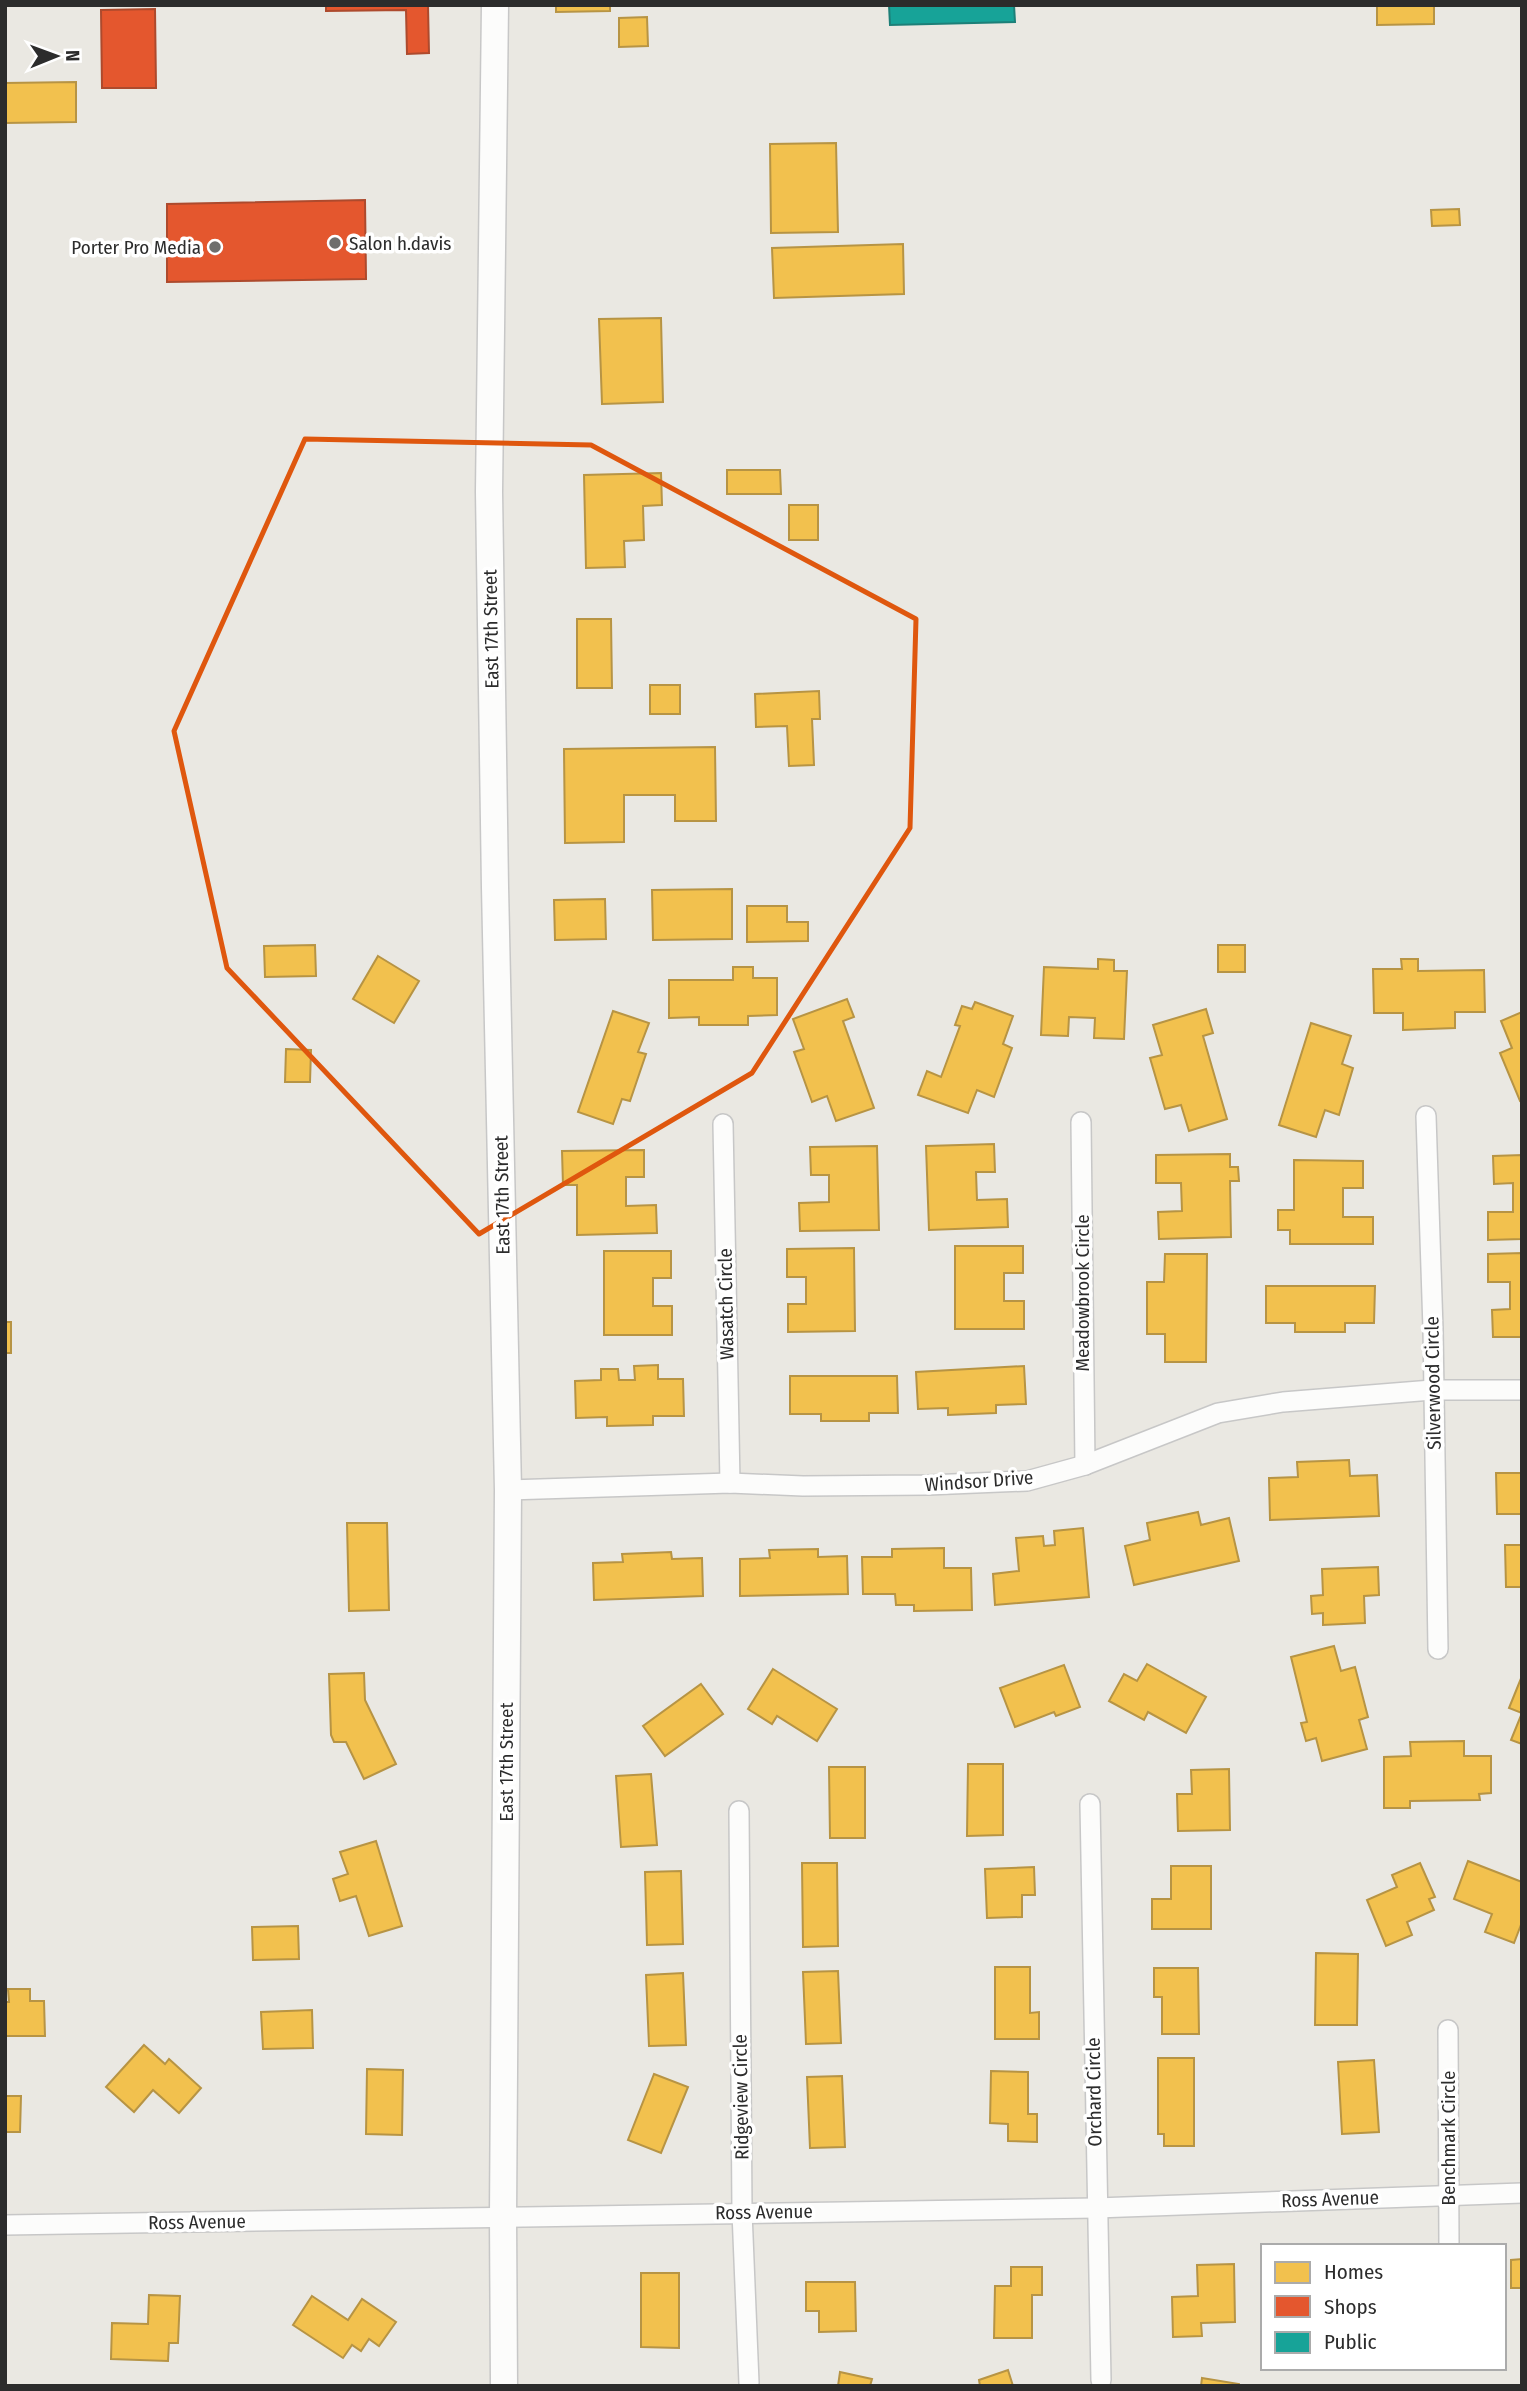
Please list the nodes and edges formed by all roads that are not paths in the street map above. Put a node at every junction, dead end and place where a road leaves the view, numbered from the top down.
1 (495, 5) edge
2 (1426, 1116) dead end
3 (1081, 1122) dead end
4 (723, 1124) dead end
5 (1432, 1390) junction
6 (1522, 1390) edge
7 (1085, 1465) junction
8 (730, 1483) junction
9 (508, 1489) junction
10 (1438, 1649) dead end
11 (1090, 1804) dead end
12 (739, 1811) dead end
13 (1448, 2030) dead end
14 (1522, 2193) edge
15 (1447, 2195) junction
16 (1096, 2208) junction
17 (743, 2212) junction
18 (503, 2217) junction
19 (5, 2225) edge
20 (1449, 2244) edge
21 (1101, 2380) dead end
22 (749, 2383) dead end
23 (504, 2386) edge

1 - 9 main road, East 17th Street
2 - 5 street, Silverwood Circle
3 - 7 street, Meadowbrook Circle
4 - 8 street, Wasatch Circle
5 - 6 street, Windsor Drive
5 - 7 street, Windsor Drive
5 - 10 street, Silverwood Circle
7 - 8 street, Windsor Drive
8 - 9 street, Windsor Drive
9 - 18 main road, East 17th Street
11 - 16 street, Orchard Circle
12 - 17 street, Ridgeview Circle
13 - 15 street, Benchmark Circle
14 - 15 street, Ross Avenue
15 - 16 street, Ross Avenue
15 - 20 street, Benchmark Circle
16 - 17 street, Ross Avenue
16 - 21 street, Orchard Circle
17 - 18 street, Ross Avenue
17 - 22 street, Ridgeview Circle
18 - 19 street, Ross Avenue
18 - 23 main road, East 17th Street

